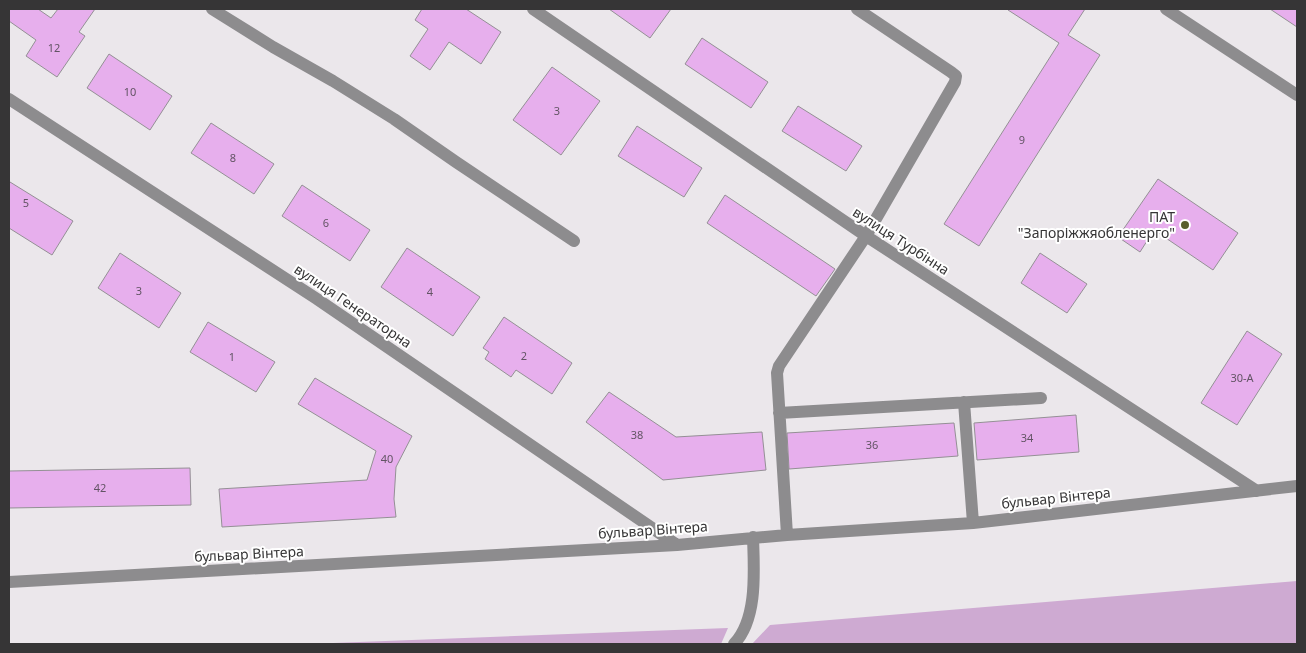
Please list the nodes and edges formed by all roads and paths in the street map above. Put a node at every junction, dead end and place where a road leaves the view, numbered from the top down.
1 (212, 9) edge
2 (533, 9) edge
3 (857, 9) edge
4 (1166, 9) edge
5 (1297, 95) edge
6 (9, 99) edge
7 (866, 236) junction
8 (574, 241) dead end
9 (1042, 398) dead end
10 (964, 402) junction
11 (779, 413) junction
12 (1297, 486) edge
13 (1257, 491) junction
14 (973, 523) junction
15 (787, 535) junction
16 (753, 537) junction
17 (677, 545) junction
18 (9, 582) edge
19 (734, 644) edge

1 - 8 street
2 - 7 street, вулиця Турбінна
3 - 7 street
4 - 5 street
6 - 17 street, вулиця Генераторна
7 - 11 street
7 - 13 street, вулиця Турбінна
9 - 10 street
10 - 11 street
10 - 14 street
11 - 15 street
12 - 13 street, бульвар Вінтера
13 - 14 street, бульвар Вінтера
14 - 15 street, бульвар Вінтера
15 - 16 street, бульвар Вінтера
16 - 17 street, бульвар Вінтера
16 - 19 street
17 - 18 street, бульвар Вінтера

